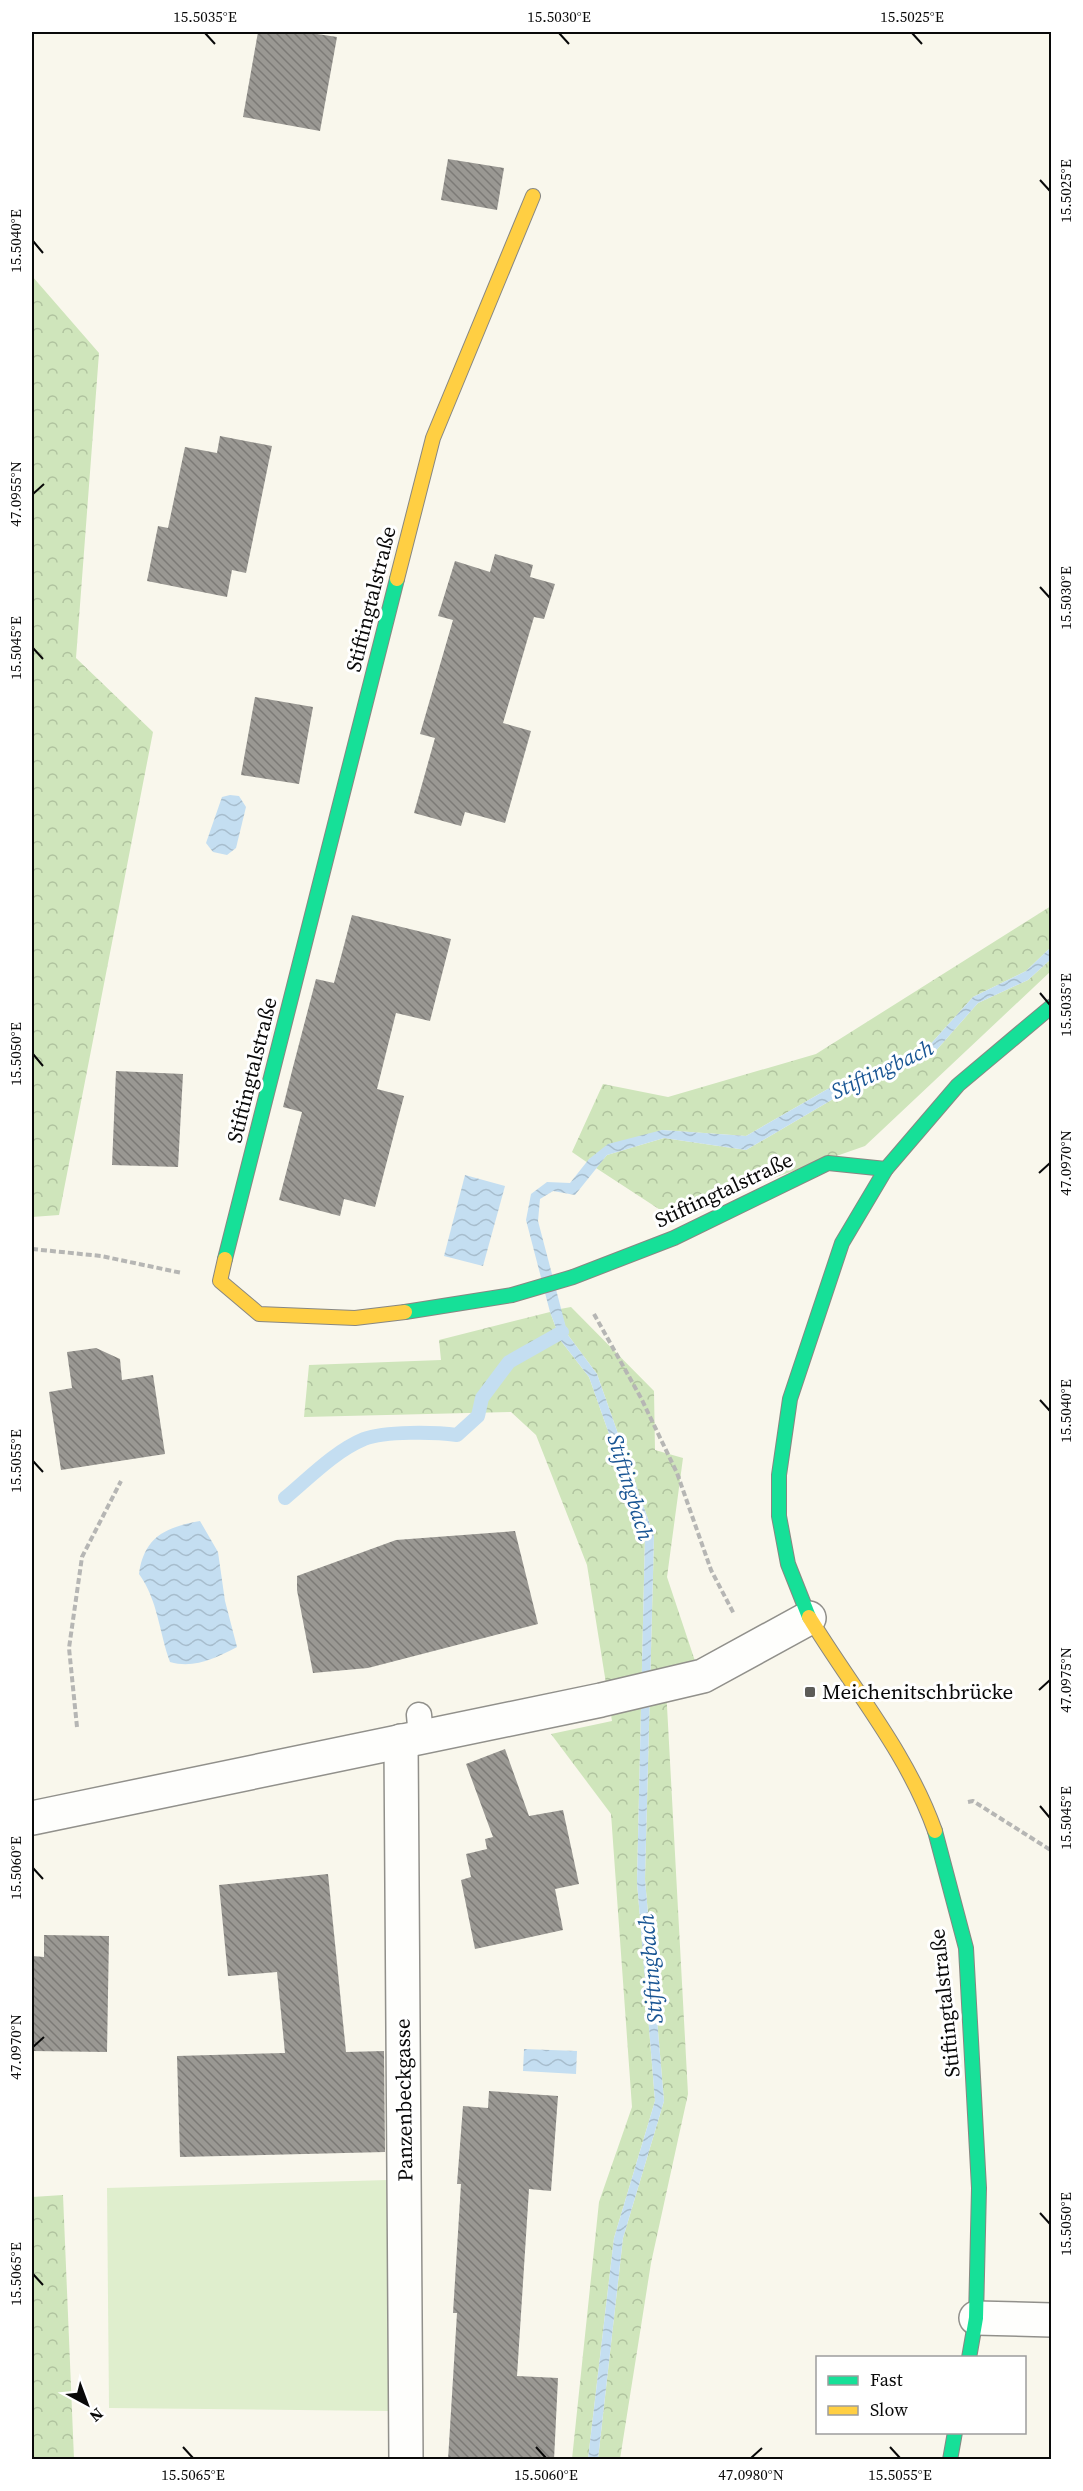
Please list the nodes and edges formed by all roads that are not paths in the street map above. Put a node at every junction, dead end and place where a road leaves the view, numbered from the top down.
1 (533, 196) dead end
2 (1052, 1006) edge
3 (886, 1169) junction
4 (809, 1618) junction
5 (414, 1730) junction
6 (32, 1818) edge
7 (976, 2318) junction
8 (1052, 2320) edge
9 (969, 2356) edge
10 (955, 2434) edge
11 (406, 2460) edge
12 (950, 2460) edge

1 - 3 street, Stiftingtalstraße
2 - 3 street, Stiftingtalstraße
3 - 4 street, Stiftingtalstraße
4 - 5 street
4 - 7 street, Stiftingtalstraße
5 - 6 street
5 - 11 street, Panzenbeckgasse
7 - 8 street
7 - 9 street, Stiftingtalstraße
10 - 12 street

